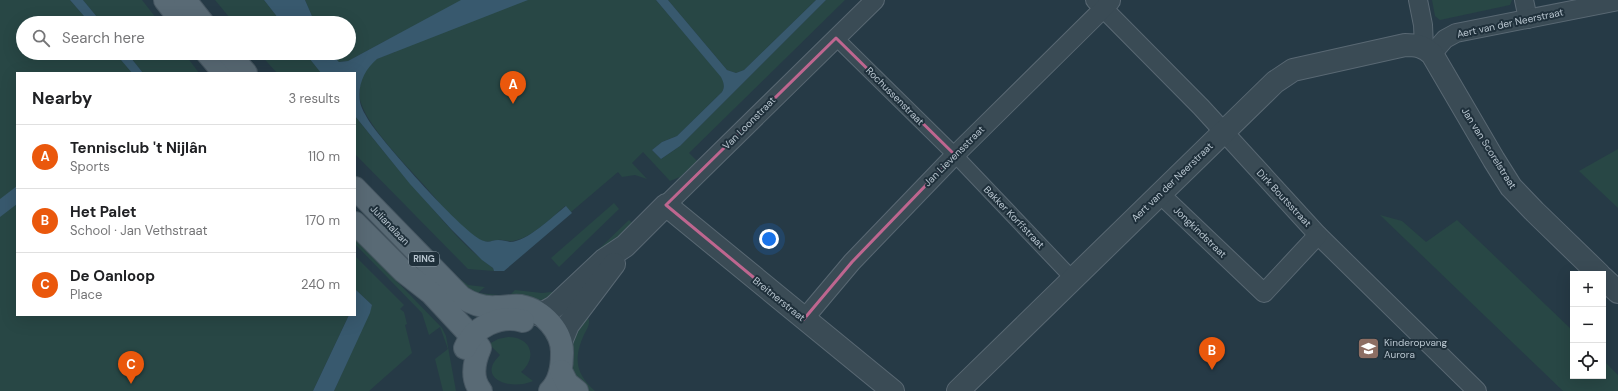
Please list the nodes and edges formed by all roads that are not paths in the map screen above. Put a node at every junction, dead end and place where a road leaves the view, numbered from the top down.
1 (165, 0) edge
2 (185, 0) edge
3 (875, 0) edge
4 (1418, 0) edge
5 (1524, 0) edge
6 (1618, 1) edge
7 (1103, 3) edge
8 (178, 16) edge
9 (198, 16) edge
10 (1528, 19) junction
11 (836, 38) junction
12 (1428, 51) junction
13 (213, 60) edge
14 (234, 60) edge
15 (223, 72) edge
16 (245, 72) edge
17 (1223, 132) junction
18 (955, 155) junction
19 (356, 189) edge
20 (1160, 194) junction
21 (666, 205) junction
22 (356, 223) edge
23 (1318, 235) junction
24 (625, 246) junction
25 (1596, 271) edge
26 (1073, 279) junction
27 (1606, 281) edge
28 (1618, 292) edge
29 (530, 318) junction
30 (804, 319) junction
31 (561, 342) junction
32 (467, 345) junction
33 (555, 385) edge
34 (464, 391) edge
35 (480, 391) edge
36 (577, 391) edge
37 (893, 391) edge
38 (958, 391) edge
39 (1477, 391) edge

1 - 8 main road
2 - 9 main road
3 - 11 street, Van Loonstraat
4 - 12 street, Jan van Scorelstraat
5 - 10 street
6 - 10 street, Aert van der Neerstraat
7 - 17 street, Dirk Boutsstraat
7 - 18 street, Jan Lievensstraat
10 - 12 street, Aert van der Neerstraat
11 - 18 street, Rochussenstraat
11 - 21 street, Van Loonstraat
12 - 17 street, Aert van der Neerstraat
12 - 25 street, Jan van Scorelstraat
13 - 15 main road
14 - 16 main road
17 - 20 street, Aert van der Neerstraat
17 - 23 street, Dirk Boutsstraat
18 - 26 street, Bakker Korffstraat
18 - 30 street, Jan Lievensstraat
19 - 29 main road, Julianalaan / RING
20 - 23 street, Jongkindstraat
20 - 26 street, Aert van der Neerstraat
21 - 24 street, Van Loonstraat
21 - 30 street, Breitnerstraat
22 - 32 main road, RING
23 - 39 street, Dirk Boutsstraat
24 - 29 street, Van Loonstraat
24 - 31 street, Van Loonstraat
26 - 38 street, Aert van der Neerstraat
27 - 28 street
29 - 31 main road, RING
29 - 32 main road
29 - 33 main road, RING
30 - 37 street, Breitnerstraat
31 - 33 main road, RING
32 - 34 main road
32 - 35 main road, RING
33 - 36 main road, RING

